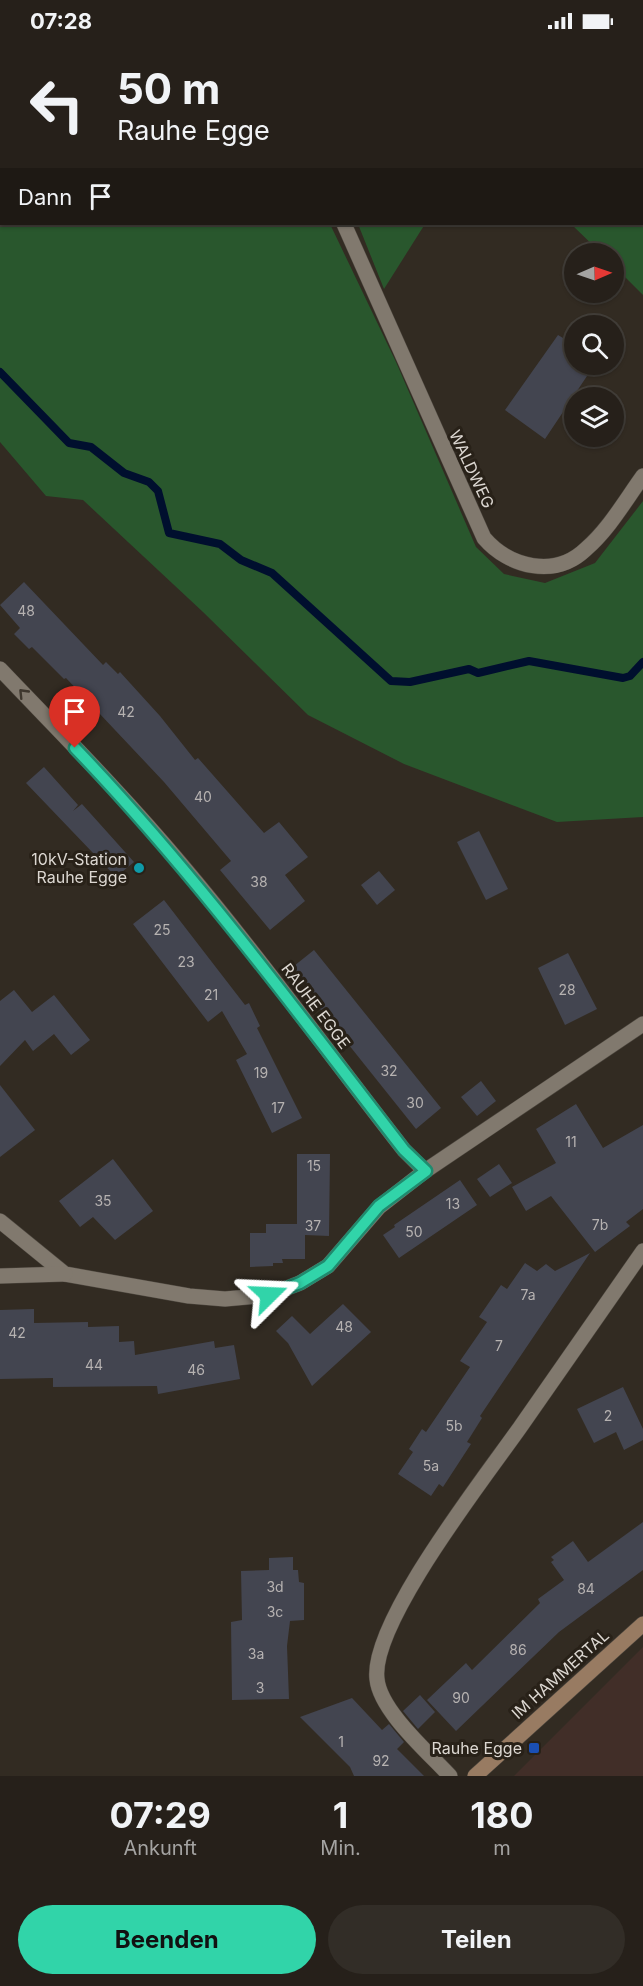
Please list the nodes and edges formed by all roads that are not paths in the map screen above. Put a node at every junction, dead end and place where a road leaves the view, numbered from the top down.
1 (344, 225) edge
2 (643, 476) edge
3 (0, 669) edge
4 (643, 1024) edge
5 (426, 1171) junction
6 (0, 1221) edge
7 (643, 1251) edge
8 (65, 1274) junction
9 (0, 1276) edge
10 (643, 1624) edge
11 (450, 1776) edge
12 (475, 1776) edge

1 - 2 street, WALDWEG
5 -> 3 street, RAUHE EGGE
4 - 5 street
5 - 8 street
6 - 8 street
7 - 11 street
8 - 9 street
10 - 12 main road, IM HAMMERTAL

